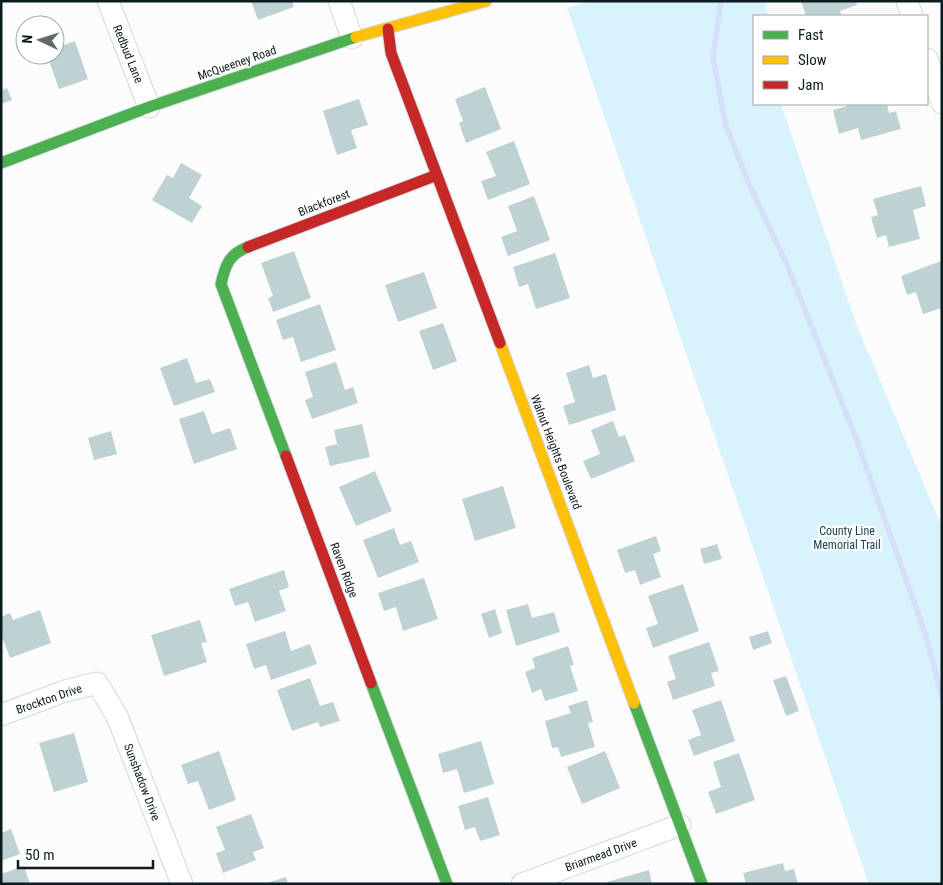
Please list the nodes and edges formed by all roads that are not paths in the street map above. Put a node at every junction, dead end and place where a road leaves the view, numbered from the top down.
1 (108, 1) edge
2 (338, 1) edge
3 (486, 1) edge
4 (907, 1) edge
5 (912, 15) edge
6 (388, 28) junction
7 (352, 38) junction
8 (928, 62) edge
9 (942, 103) edge
10 (149, 107) junction
11 (1, 163) edge
12 (437, 175) junction
13 (226, 265) joint
14 (96, 683) joint
15 (1, 715) edge
16 (680, 825) junction
17 (182, 884) edge
18 (447, 884) edge
19 (522, 884) edge
20 (702, 884) edge

1 - 10 street, Redbud Lane
2 - 7 street
3 - 6 street, McQueeney Road
4 - 5 street
6 - 7 street, McQueeney Road
6 - 12 street, Walnut Heights Boulevard
7 - 10 street, McQueeney Road
8 - 9 street
10 - 11 street, McQueeney Road
12 - 13 street, Blackforest
12 - 16 street, Walnut Heights Boulevard
13 - 18 street, Raven Ridge
14 - 15 street, Brockton Drive
14 - 17 street, Sunshadow Drive
16 - 19 street, Briarmead Drive
16 - 20 street, Walnut Heights Boulevard

